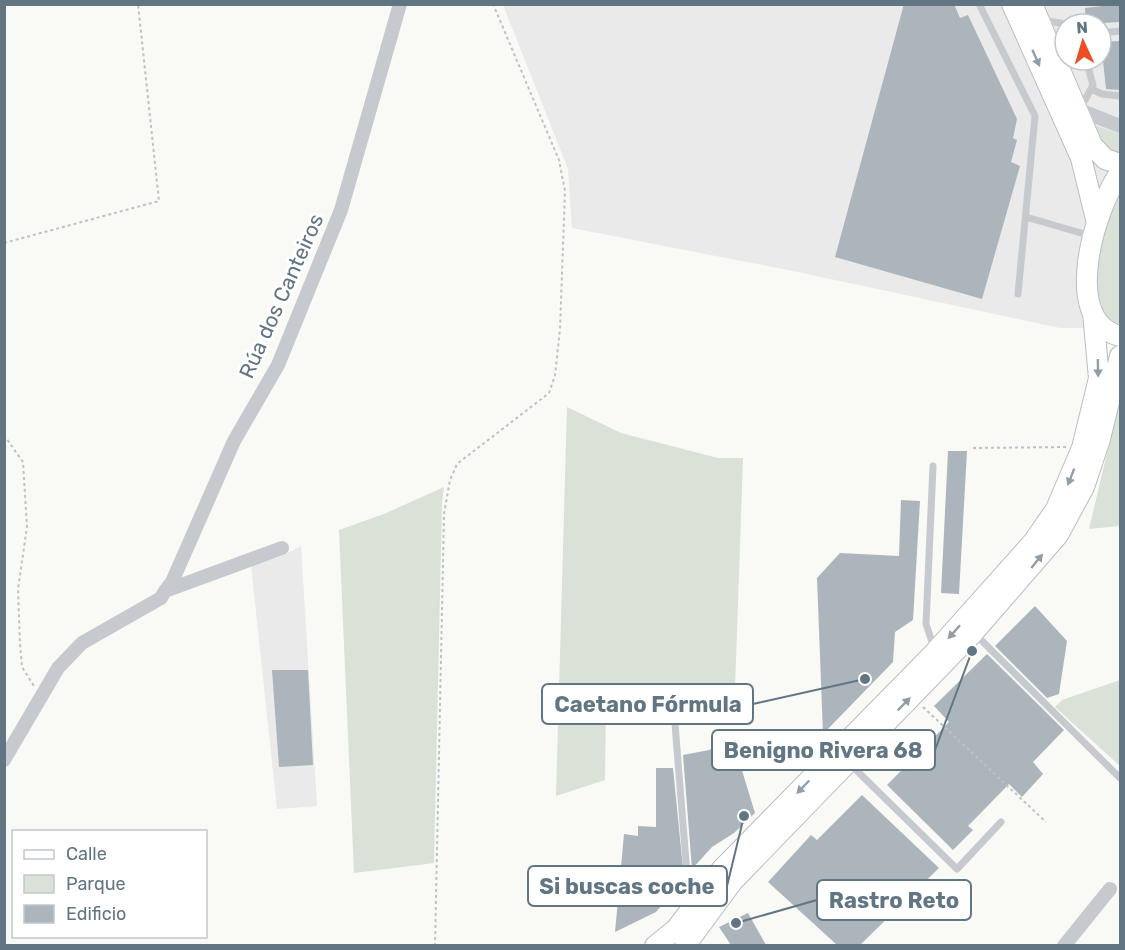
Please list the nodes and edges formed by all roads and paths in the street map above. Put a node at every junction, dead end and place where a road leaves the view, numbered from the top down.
1 (138, 4) edge
2 (400, 4) edge
3 (493, 4) edge
4 (980, 4) edge
5 (1012, 4) edge
6 (1036, 8) edge
7 (1053, 17) edge
8 (1089, 72) edge
9 (1091, 89) junction
10 (1120, 96) edge
11 (1076, 108) junction
12 (1120, 126) edge
13 (1120, 164) edge
14 (1120, 173) edge
15 (1026, 217) junction
16 (1095, 230) junction
17 (4, 243) edge
18 (1018, 294) dead end
19 (1093, 314) junction
20 (1120, 336) edge
21 (1120, 356) edge
22 (4, 435) edge
23 (973, 448) dead end
24 (1082, 448) junction
25 (933, 466) dead end
26 (282, 548) dead end
27 (165, 591) junction
28 (973, 633) junction
29 (935, 652) junction
30 (40, 695) junction
31 (912, 696) junction
32 (675, 724) dead end
33 (4, 760) edge
34 (848, 762) junction
35 (1120, 778) edge
36 (1001, 822) dead end
37 (1046, 822) dead end
38 (1110, 889) dead end
39 (704, 892) junction
40 (435, 945) edge
41 (655, 945) edge
42 (685, 945) edge
43 (1064, 945) edge

1 - 17 path
2 - 27 street, Rúa dos Canteiros
3 - 40 path
4 - 15 lane
5 -> 16 main road
6 - 7 lane
6 - 11 main road
8 - 9 lane
9 - 10 lane
9 - 11 lane
11 - 12 street
11 - 13 main road
14 - 16 main road
15 - 16 lane
15 - 18 lane
16 - 19 main road
19 - 20 main road
19 -> 24 main road
28 -> 21 main road
22 - 30 path
23 - 24 path
24 -> 29 main road
25 - 29 lane
26 - 27 street
27 - 30 street
28 - 31 main road
28 - 35 lane
29 -> 39 main road
30 - 33 street
34 -> 31 main road
31 - 37 path
32 - 39 lane
34 - 36 lane
34 - 42 main road
38 - 43 street
39 - 41 main road

